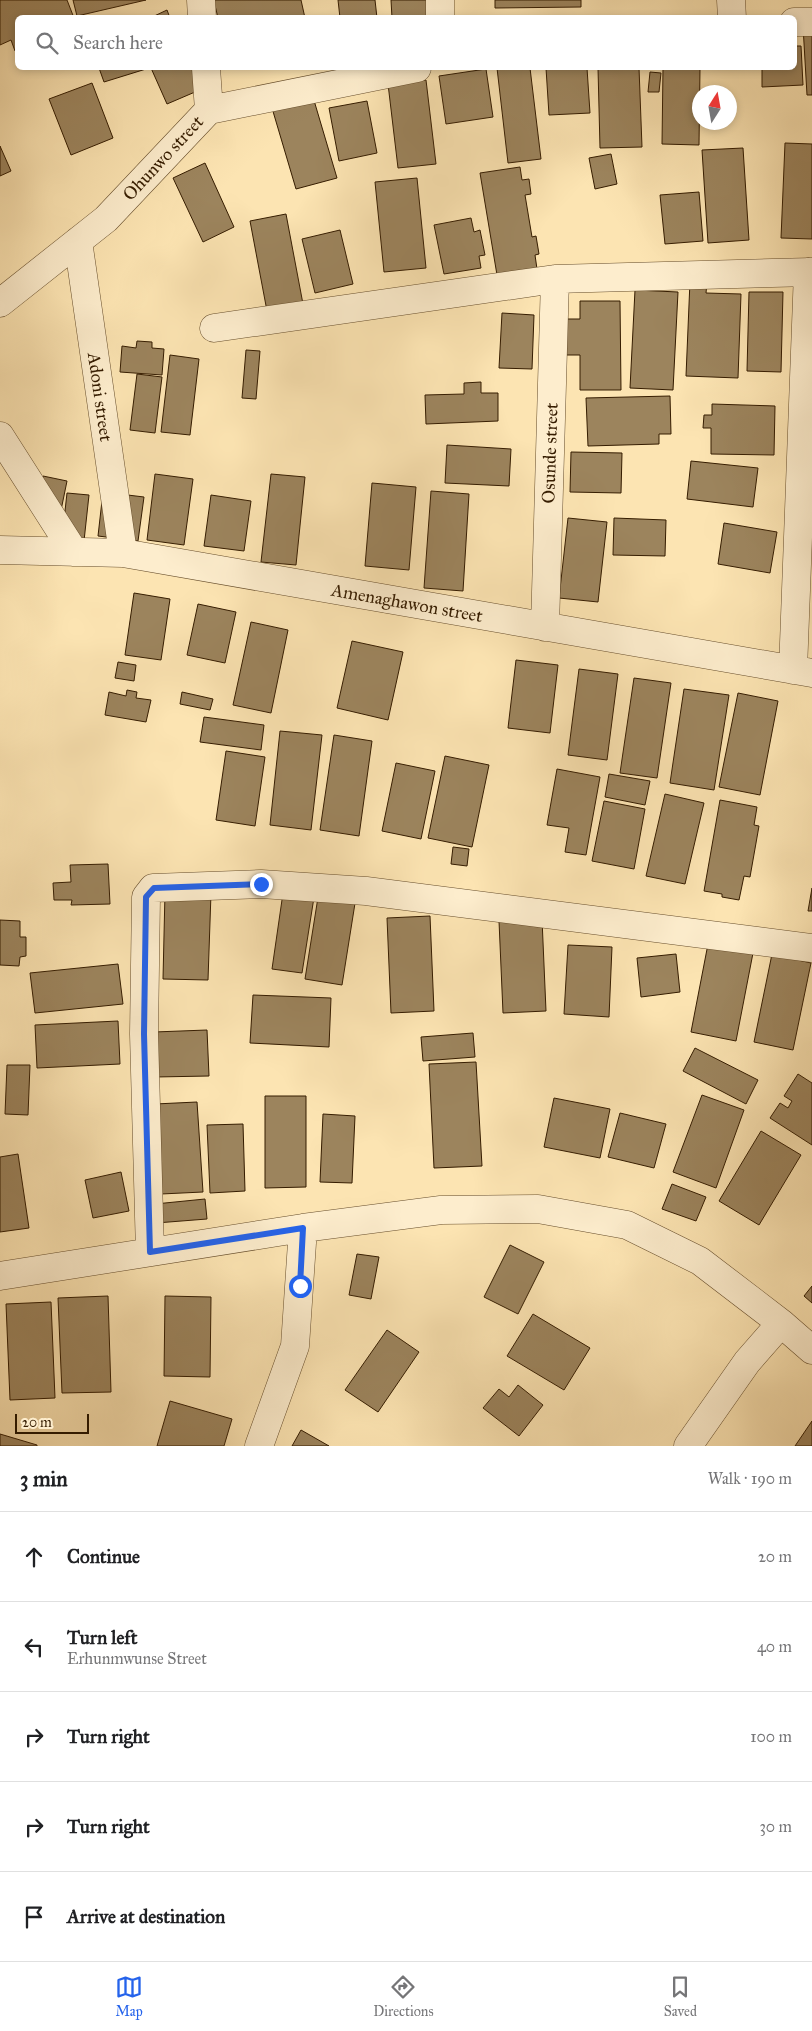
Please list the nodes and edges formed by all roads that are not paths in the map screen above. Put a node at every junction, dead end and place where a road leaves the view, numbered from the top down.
1 (201, 0) edge
2 (440, 0) edge
3 (731, 0) edge
4 (202, 15) edge
5 (440, 15) edge
6 (732, 15) edge
7 (797, 22) edge
8 (812, 22) edge
9 (206, 70) edge
10 (407, 70) edge
11 (209, 110) junction
12 (78, 241) junction
13 (810, 272) edge
14 (555, 279) junction
15 (0, 302) edge
16 (214, 328) dead end
17 (0, 436) edge
18 (0, 550) edge
19 (74, 552) junction
20 (123, 553) junction
21 (546, 627) junction
22 (802, 671) edge
23 (812, 948) edge
24 (303, 1228) junction
25 (150, 1252) junction
26 (0, 1276) edge
27 (781, 1323) junction
28 (812, 1350) edge
29 (259, 1446) edge
30 (688, 1446) edge

1 - 4 street
2 - 5 street
3 - 6 street
7 - 8 street
9 - 11 street
10 - 11 street, Ohunwo street
11 - 12 street, Ohunwo street
12 - 15 street, Ohunwo street
12 - 20 street, Adoni street
13 - 14 street
13 - 22 street
14 - 16 street
14 - 21 street, Osunde street
17 - 19 street
18 - 19 street, Amenaghawon street
19 - 20 street, Amenaghawon street
20 - 21 street, Amenaghawon street
21 - 22 street, Amenaghawon street
23 - 25 street
24 - 25 street
24 - 27 street
24 - 29 street
25 - 26 street
27 - 28 street
27 - 30 street

